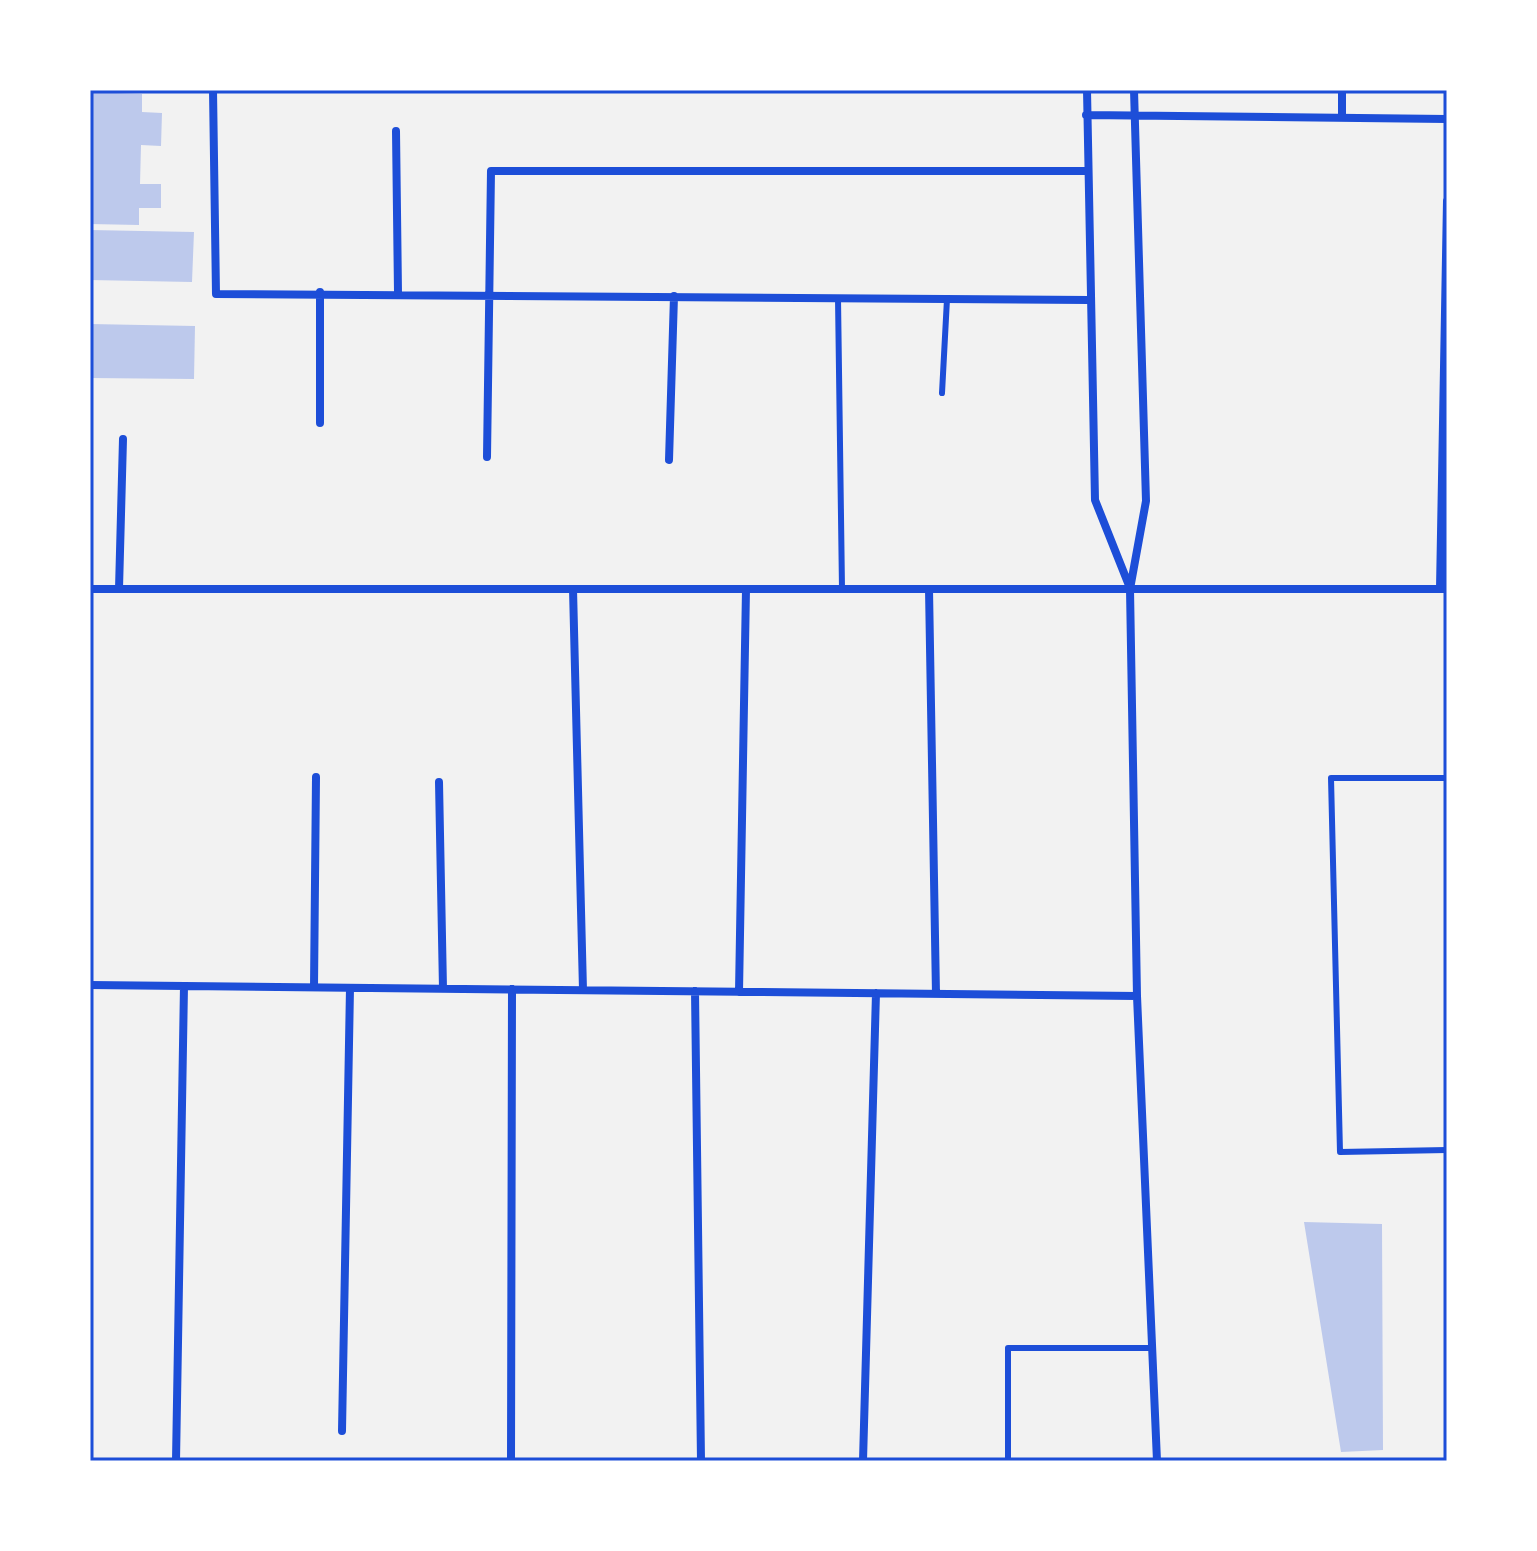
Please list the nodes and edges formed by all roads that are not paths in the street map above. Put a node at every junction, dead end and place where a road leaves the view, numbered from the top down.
1 (213, 90) edge
2 (1087, 90) edge
3 (1134, 90) edge
4 (1342, 90) edge
5 (1086, 115) junction
6 (1135, 115) junction
7 (1342, 115) junction
8 (1447, 119) edge
9 (396, 131) dead end
10 (1086, 171) junction
11 (1447, 201) edge
12 (320, 292) junction
13 (398, 293) junction
14 (488, 294) junction
15 (674, 296) junction
16 (838, 298) junction
17 (947, 299) junction
18 (1089, 300) junction
19 (942, 393) dead end
20 (320, 423) dead end
21 (123, 439) dead end
22 (487, 457) dead end
23 (669, 460) dead end
24 (90, 589) edge
25 (119, 589) junction
26 (573, 589) junction
27 (746, 589) junction
28 (842, 589) junction
29 (929, 589) junction
30 (1130, 589) junction
31 (1444, 589) edge
32 (316, 777) dead end
33 (1447, 778) edge
34 (439, 782) dead end
35 (90, 985) edge
36 (184, 986) junction
37 (314, 987) junction
38 (350, 988) junction
39 (443, 989) junction
40 (512, 989) junction
41 (583, 990) junction
42 (695, 991) junction
43 (739, 992) junction
44 (876, 993) junction
45 (936, 994) junction
46 (1137, 996) junction
47 (1447, 1150) edge
48 (1152, 1348) junction
49 (342, 1431) dead end
50 (176, 1461) edge
51 (511, 1461) edge
52 (701, 1461) edge
53 (863, 1461) edge
54 (1008, 1461) edge
55 (1157, 1461) edge

1 - 12 street
2 - 5 street
3 - 6 street
4 - 7 street
5 - 6 street
5 - 10 street
6 - 7 street
6 - 30 street
7 - 8 street
9 - 13 street
10 - 14 street
10 - 18 street
11 - 31 street
12 - 13 street
12 - 20 street
13 - 14 street
14 - 15 street
14 - 22 street
15 - 16 street
15 - 23 street
16 - 17 street
16 - 28 lane
17 - 18 street
17 - 19 lane
18 - 30 street
21 - 25 street
24 - 25 street
25 - 26 street
26 - 27 street
26 - 41 street
27 - 28 street
27 - 43 street
28 - 29 street
29 - 30 street
29 - 45 street
30 - 31 street
30 - 46 street
32 - 37 street
33 - 47 lane
34 - 39 street
35 - 36 street
36 - 37 street
36 - 50 street
37 - 38 street
38 - 39 street
38 - 49 street
39 - 40 street
40 - 41 street
40 - 51 street
41 - 42 street
42 - 43 street
42 - 52 street
43 - 44 street
44 - 45 street
44 - 53 street
45 - 46 street
46 - 48 street
48 - 54 lane
48 - 55 street

